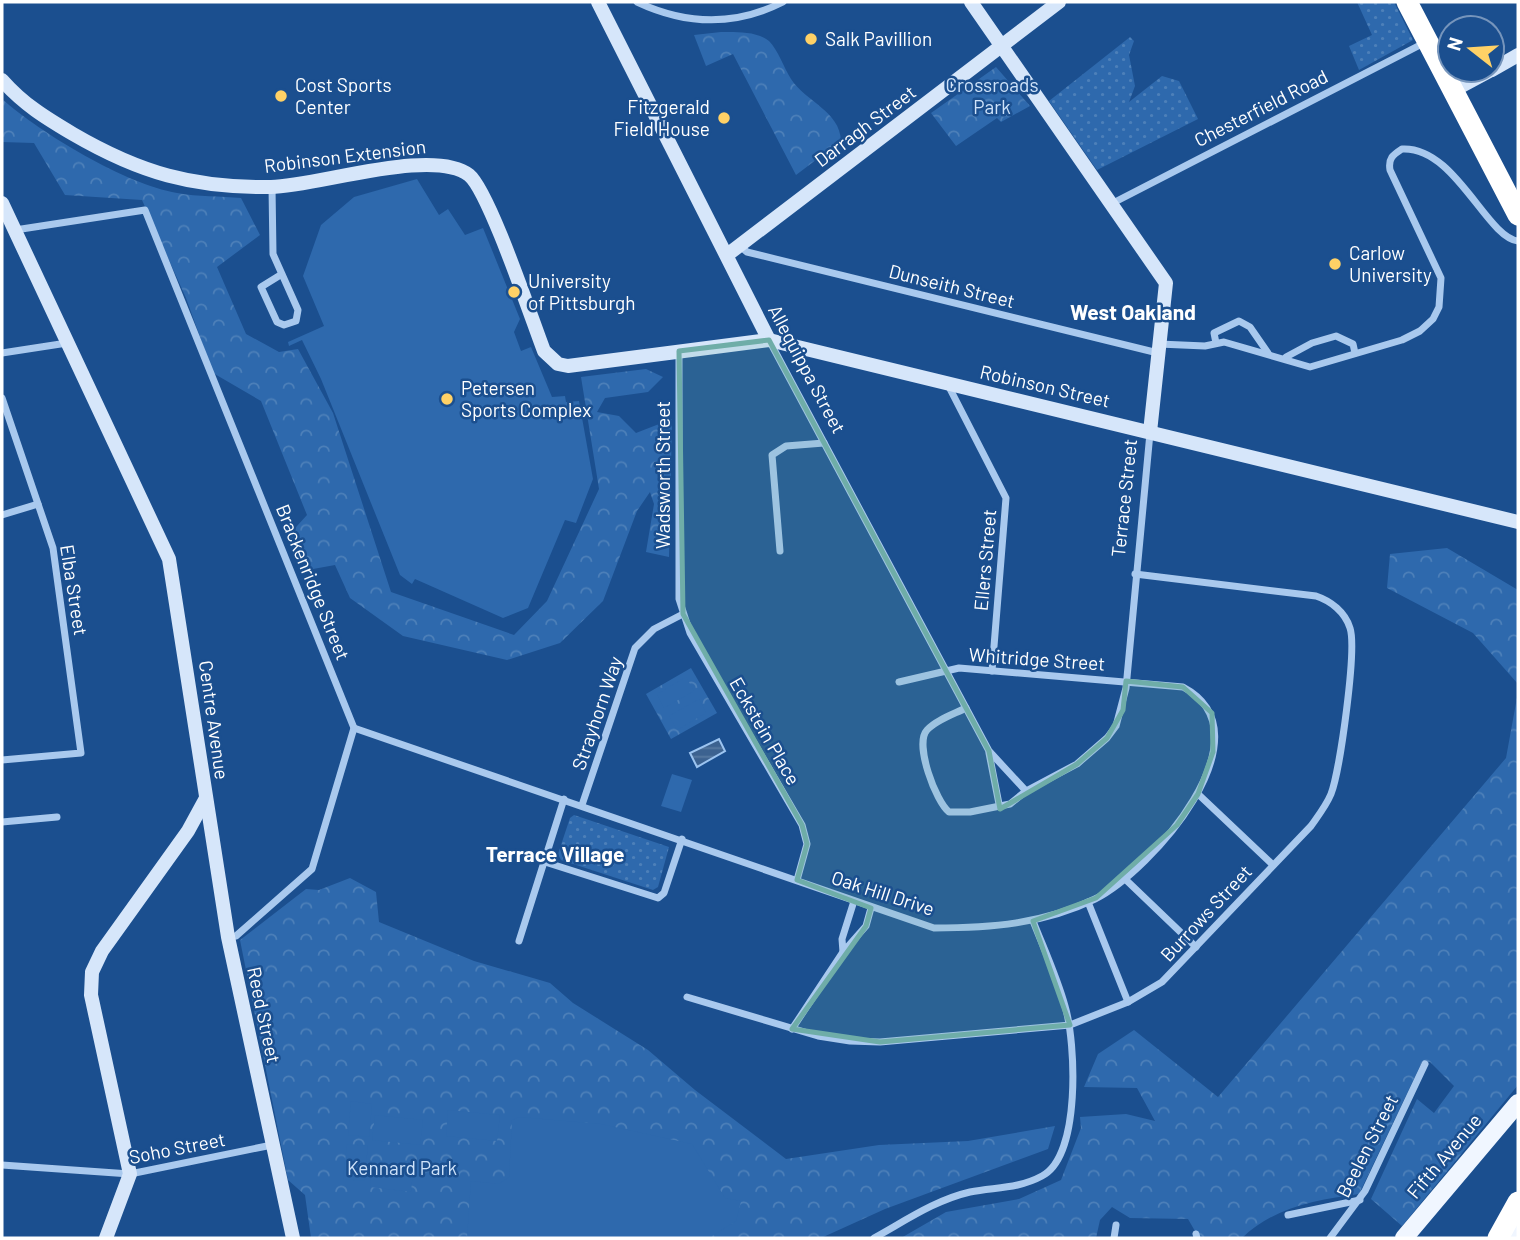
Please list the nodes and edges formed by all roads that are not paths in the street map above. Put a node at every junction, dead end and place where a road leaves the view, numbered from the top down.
1 (598, 2) edge
2 (637, 2) edge
3 (782, 2) edge
4 (971, 2) edge
5 (1059, 2) edge
6 (1407, 2) edge
7 (1427, 41) junction
8 (1003, 45) junction
9 (2, 80) edge
10 (1465, 84) edge
11 (1452, 91) junction
12 (272, 187) junction
13 (2, 203) edge
14 (1110, 204) junction
15 (1518, 215) edge
16 (15, 230) junction
17 (1518, 241) edge
18 (739, 246) junction
19 (727, 255) junction
20 (282, 274) junction
21 (752, 307) junction
22 (769, 340) junction
23 (67, 343) junction
24 (1216, 343) junction
25 (733, 344) junction
26 (1159, 348) junction
27 (679, 352) junction
28 (2, 353) edge
29 (1268, 353) junction
30 (1355, 353) junction
31 (1286, 357) junction
32 (558, 364) joint
33 (947, 383) junction
34 (2, 398) edge
35 (1150, 432) junction
36 (824, 443) junction
37 (38, 504) junction
38 (2, 515) edge
39 (1518, 522) edge
40 (780, 551) dead end
41 (1135, 574) junction
42 (679, 599) joint
43 (682, 614) junction
44 (992, 671) junction
45 (947, 672) junction
46 (1126, 681) junction
47 (899, 682) dead end
48 (966, 708) junction
49 (354, 728) junction
50 (989, 751) junction
51 (2, 760) edge
52 (1026, 791) junction
53 (1198, 794) junction
54 (206, 798) junction
55 (564, 799) junction
56 (999, 804) junction
57 (582, 805) junction
58 (57, 817) dead end
59 (2, 822) edge
60 (682, 839) junction
61 (545, 862) junction
62 (1273, 865) junction
63 (1124, 878) junction
64 (797, 880) junction
65 (854, 901) junction
66 (1087, 902) junction
67 (871, 908) junction
68 (1033, 921) junction
69 (228, 937) junction
70 (519, 941) dead end
71 (1196, 947) junction
72 (843, 952) junction
73 (687, 997) dead end
74 (1128, 1002) junction
75 (1070, 1025) junction
76 (792, 1029) junction
77 (1425, 1064) dead end
78 (1518, 1103) edge
79 (273, 1145) junction
80 (2, 1165) edge
81 (130, 1174) junction
82 (1360, 1200) junction
83 (1517, 1213) edge
84 (1288, 1215) dead end
85 (1116, 1225) dead end
86 (106, 1238) edge
87 (293, 1238) edge
88 (874, 1238) edge
89 (1114, 1238) edge
90 (1329, 1238) edge
91 (1404, 1238) edge
92 (1498, 1238) edge
93 (1507, 1238) edge

1 - 19 street, Allequippa Street
2 - 3 street
4 - 8 street, Terrace Street
5 - 8 street, Darragh Street
6 - 7 highway
7 - 11 highway
7 - 14 street, Chesterfield Road
8 - 14 street, Terrace Street
8 - 18 street, Darragh Street
9 - 12 street, Robinson Extension
10 - 11 street
11 - 15 highway
12 - 20 street
12 - 32 street, Robinson Extension
13 - 16 street, Centre Avenue
14 - 26 street, Terrace Street
16 - 23 street, Centre Avenue
16 - 49 street, Brackenridge Street
17 - 30 street, Dunseith Street
18 - 19 street, Darragh Street
18 - 26 street, Dunseith Street
19 - 21 street, Allequippa Street
20 - 20 street
21 - 22 street, Allequippa Street
21 - 25 street
22 - 25 street, Robinson Street
22 - 33 street, Robinson Street
22 - 36 street, Allequippa Street
23 - 28 street
23 - 54 street, Centre Avenue
24 - 26 street, Dunseith Street
24 - 29 street, Dunseith Street
24 - 29 street
25 - 27 street, Robinson Street
26 - 35 street, Terrace Street
27 - 32 street, Robinson Street
27 - 42 street, Wadsworth Street
29 - 31 street, Dunseith Street
30 - 31 street, Dunseith Street
30 - 31 street
33 - 35 street, Robinson Street
33 - 44 street, Ellers Street
34 - 37 street, Elba Street
35 - 39 street, Robinson Street
35 - 41 street, Terrace Street
36 - 40 street
36 - 45 street, Allequippa Street
37 - 38 street
37 - 51 street, Elba Street
41 - 46 street, Terrace Street
41 - 62 street, Burrows Street
42 - 43 street, Eckstein Place
43 - 57 street, Strayhorn Way
43 - 64 street, Eckstein Place
44 - 45 street, Whitridge Street
44 - 46 street, Whitridge Street
45 - 47 street, Whitridge Street
45 - 48 street, Allequippa Street
46 - 52 street, Terrace Street
46 - 53 street, Oak Hill Drive
48 - 50 street, Allequippa Street
48 - 56 street, Terrace Street
49 - 55 street, Oak Hill Drive
49 - 69 street
50 - 52 street, Allequippa Street
50 - 56 street, Allequippa Street
52 - 56 street, Terrace Street
53 - 62 street
53 - 63 street, Oak Hill Drive
54 - 69 street, Reed Street
54 - 81 street, Centre Avenue
55 - 57 street, Oak Hill Drive
55 - 61 street
57 - 60 street, Oak Hill Drive
58 - 59 street
60 - 61 street
60 - 64 street, Oak Hill Drive
61 - 70 street
62 - 71 street, Burrows Street
63 - 66 street, Oak Hill Drive
63 - 71 street
64 - 65 street, Oak Hill Drive
65 - 67 street, Oak Hill Drive
65 - 72 street
66 - 68 street, Oak Hill Drive
66 - 74 street
67 - 68 street, Oak Hill Drive
67 - 72 street
68 - 75 street
69 - 79 street, Reed Street
71 - 74 street, Burrows Street
72 - 76 street
73 - 76 street, Burrows Street
74 - 75 street, Burrows Street
75 - 76 street, Burrows Street
75 - 88 street
77 - 82 street, Beelen Street
78 - 91 main road, Fifth Avenue
79 - 81 street, Soho Street
79 - 87 street, Reed Street
80 - 81 street, Soho Street
81 - 86 street
82 - 84 street
82 - 90 street, Beelen Street
83 - 92 highway
83 - 93 main road
85 - 89 street

